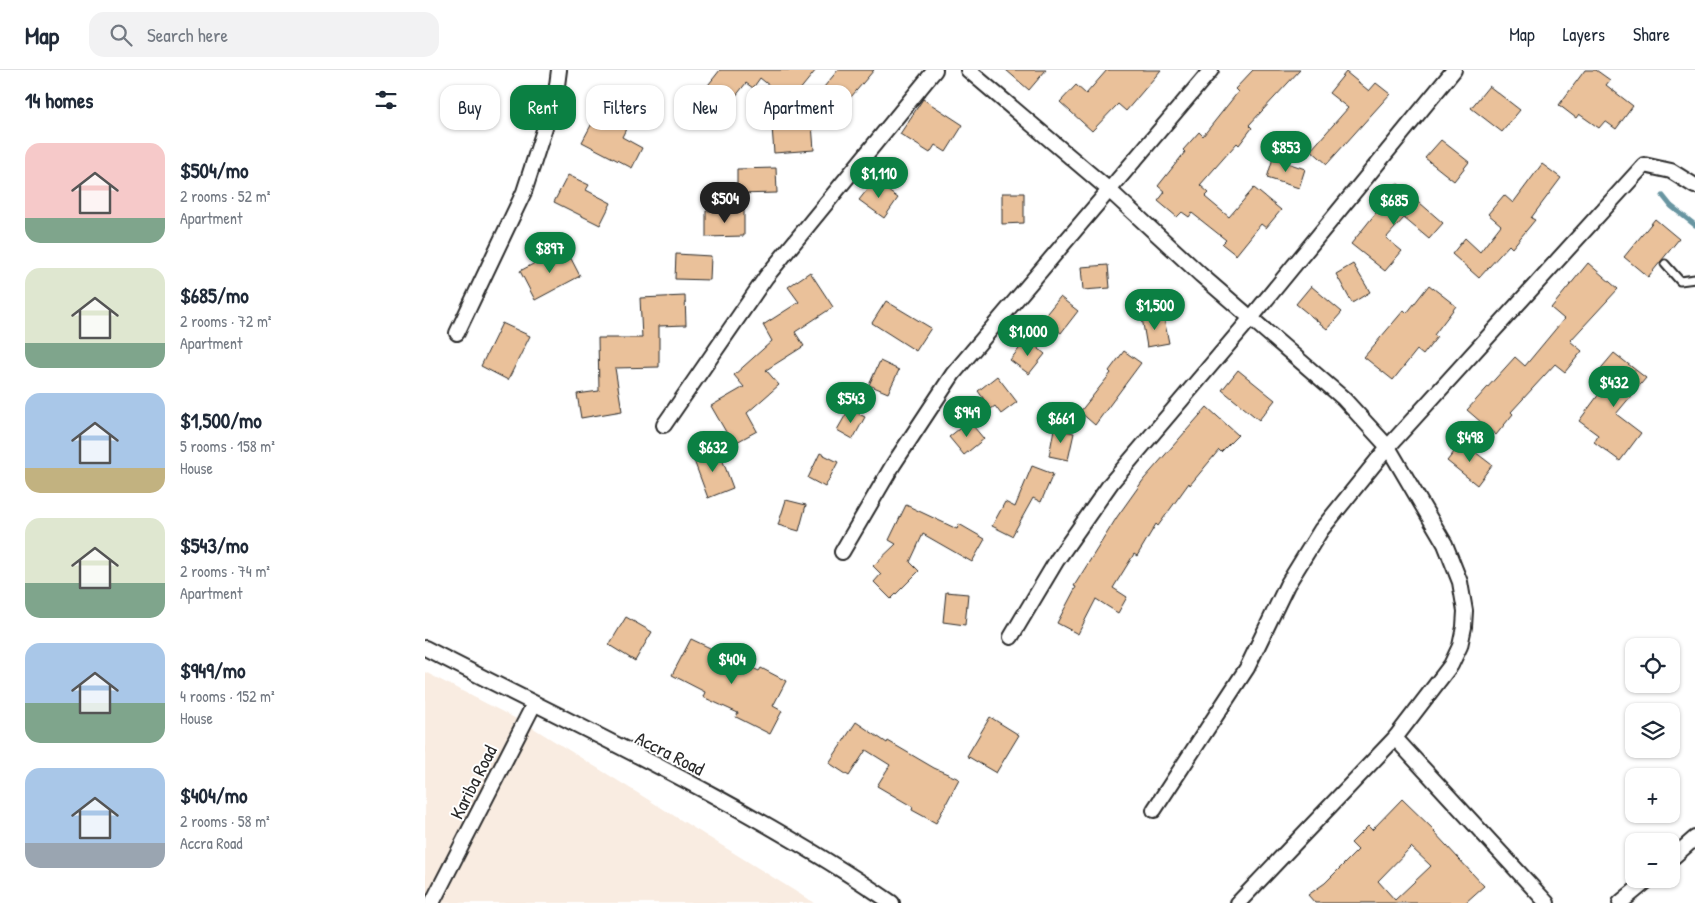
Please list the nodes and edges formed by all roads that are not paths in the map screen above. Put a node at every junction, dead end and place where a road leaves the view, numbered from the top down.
1 (559, 70) edge
2 (935, 70) edge
3 (968, 70) edge
4 (1211, 70) edge
5 (1454, 70) edge
6 (1695, 186) edge
7 (1108, 189) junction
8 (1665, 264) dead end
9 (1695, 279) edge
10 (1251, 318) junction
11 (457, 333) dead end
12 (664, 425) dead end
13 (1388, 447) junction
14 (842, 552) dead end
15 (1011, 638) dead end
16 (425, 648) edge
17 (534, 704) junction
18 (1395, 738) junction
19 (1154, 810) dead end
20 (1695, 838) edge
21 (1680, 851) edge
22 (1638, 888) edge
23 (432, 903) edge
24 (892, 903) edge
25 (1238, 903) edge
26 (1547, 903) edge
27 (1621, 903) edge

1 - 11 street
2 - 12 street
3 - 7 street
4 - 7 street
5 - 10 street
6 - 13 street
7 - 10 street
7 - 14 street
8 - 9 lane
10 - 13 street
10 - 15 street
13 - 18 street
13 - 19 street
16 - 17 street, Accra Road
17 - 23 street, Kariba Road
17 - 24 street, Accra Road
18 - 25 street
18 - 26 street
20 - 21 street
22 - 27 street

